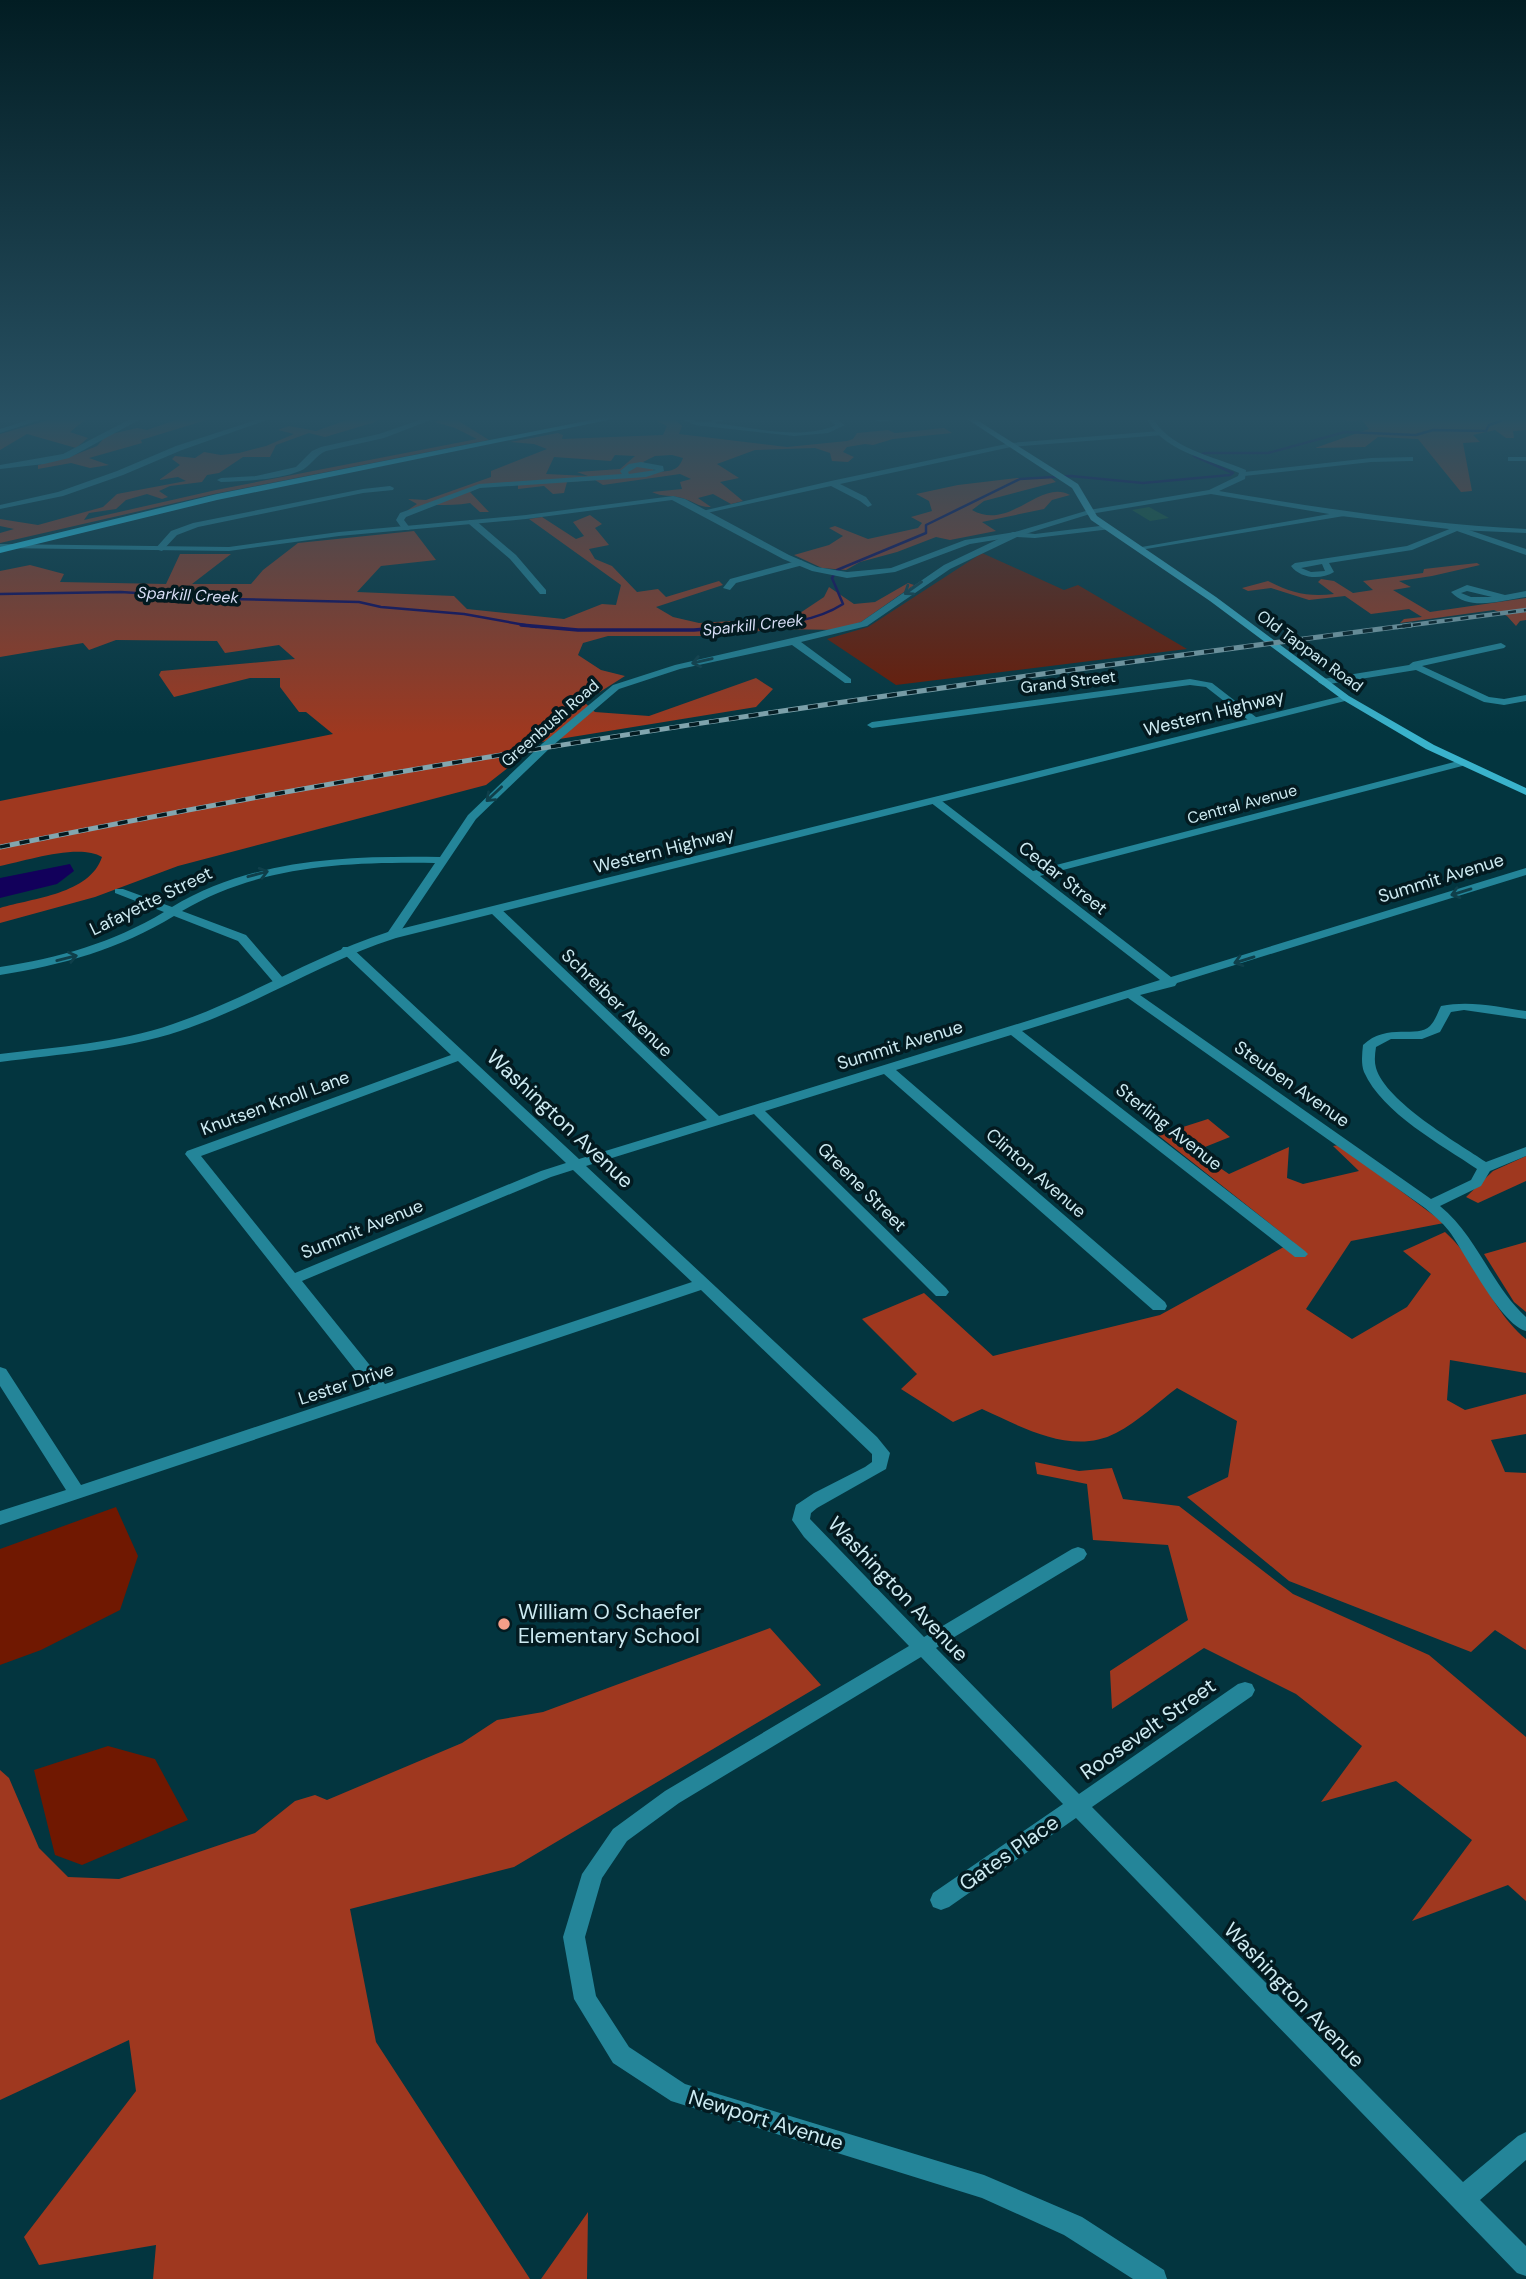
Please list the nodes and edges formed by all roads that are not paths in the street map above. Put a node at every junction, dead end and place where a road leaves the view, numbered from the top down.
1 (116, 521) edge
2 (214, 521) edge
3 (401, 521) edge
4 (477, 521) edge
5 (720, 521) edge
6 (1058, 521) edge
7 (1101, 521) edge
8 (1297, 521) edge
9 (1402, 521) edge
10 (472, 522) junction
11 (1108, 527) junction
12 (406, 528) junction
13 (1457, 528) junction
14 (1526, 531) edge
15 (1016, 534) junction
16 (994, 543) junction
17 (962, 544) junction
18 (14, 546) junction
19 (0, 548) edge
20 (1139, 548) junction
21 (159, 549) junction
22 (1526, 552) edge
23 (800, 563) junction
24 (1325, 563) dead end
25 (727, 588) dead end
26 (543, 592) dead end
27 (1526, 594) edge
28 (1503, 597) dead end
29 (794, 642) junction
30 (1501, 646) dead end
31 (1407, 667) junction
32 (848, 681) dead end
33 (1323, 682) junction
34 (1346, 698) junction
35 (1526, 698) edge
36 (1256, 721) junction
37 (872, 725) dead end
38 (1462, 763) junction
39 (1526, 792) edge
40 (934, 800) junction
41 (443, 860) junction
42 (1526, 871) edge
43 (1030, 875) junction
44 (119, 891) dead end
45 (495, 910) junction
46 (174, 911) junction
47 (392, 935) junction
48 (347, 950) junction
49 (0, 971) edge
50 (279, 981) junction
51 (1171, 983) junction
52 (1132, 995) junction
53 (1526, 1015) edge
54 (1013, 1030) junction
55 (460, 1056) junction
56 (0, 1058) edge
57 (888, 1070) junction
58 (756, 1109) junction
59 (716, 1121) junction
60 (1526, 1151) edge
61 (578, 1167) junction
62 (1485, 1168) junction
63 (1430, 1205) junction
64 (1300, 1254) dead end
65 (293, 1279) junction
66 (703, 1284) junction
67 (941, 1292) dead end
68 (1159, 1306) dead end
69 (1526, 1326) edge
70 (0, 1373) edge
71 (382, 1392) junction
72 (77, 1493) junction
73 (0, 1518) edge
74 (1078, 1554) dead end
75 (923, 1647) junction
76 (1245, 1690) dead end
77 (1077, 1806) junction
78 (940, 1900) dead end
79 (1526, 2144) edge
80 (1462, 2199) junction
81 (1526, 2264) edge
82 (1155, 2279) edge

1 - 18 main road
2 - 21 street
3 - 12 street
4 - 10 street
5 - 23 street
6 - 15 street
7 - 11 main road, Old Tappan Road
8 - 20 street
9 - 13 street
10 - 12 street
10 - 26 street
11 - 15 street, Greenbush Road
11 - 20 main road, Old Tappan Road
12 - 21 street
13 - 14 street
13 - 22 street
13 - 24 street
15 - 16 street, Greenbush Road
15 - 17 street
16 - 17 street
16 -> 29 street, Greenbush Road
17 - 23 street
18 - 19 main road
18 - 21 street
20 - 33 main road, Old Tappan Road
23 - 25 street
27 - 28 street
29 - 32 street
29 -> 41 street, Greenbush Road
30 - 31 street
31 - 33 street
31 - 35 street
33 - 34 main road, Old Tappan Road
34 - 36 street, Western Highway
34 - 38 main road, Old Tappan Road
36 - 37 street, Grand Street
36 - 40 street, Western Highway
38 - 39 main road, Old Tappan Road
38 - 43 street, Central Avenue
40 - 43 street, Cedar Street
40 - 45 street, Western Highway
46 -> 41 street, Lafayette Street
41 - 47 street, Greenbush Road
42 -> 51 street, Summit Avenue
43 - 51 street, Cedar Street
44 - 46 street
45 - 47 street, Western Highway
45 - 59 street, Schreiber Avenue
49 -> 46 street, Lafayette Street
46 - 50 street
47 - 48 street, Western Highway
48 - 50 street, Western Highway
48 - 55 street, Washington Avenue
50 - 56 street, Western Highway
51 - 52 street, Summit Avenue
52 - 54 street, Summit Avenue
52 - 63 street, Steuben Avenue
53 - 62 street
54 - 57 street, Summit Avenue
54 - 64 street, Sterling Avenue
55 - 61 street, Washington Avenue
55 - 65 street, Knutsen Knoll Lane
57 - 58 street, Summit Avenue
57 - 68 street, Clinton Avenue
58 - 59 street, Summit Avenue
58 - 67 street, Greene Street
59 - 61 street, Summit Avenue
60 - 62 street
61 - 65 street, Summit Avenue
61 - 66 street, Washington Avenue
62 - 63 street
63 - 69 street, Steuben Avenue
65 - 71 street, Knutsen Knoll Lane
66 - 71 street, Lester Drive
66 - 75 street, Washington Avenue
70 - 72 street
71 - 72 street, Lester Drive
72 - 73 street, Lester Drive
74 - 75 street, Newport Avenue
75 - 77 street, Washington Avenue
75 - 82 street, Newport Avenue
76 - 77 street, Roosevelt Street
77 - 78 street, Gates Place
77 - 80 street, Washington Avenue
79 - 80 street
80 - 81 street, Washington Avenue

